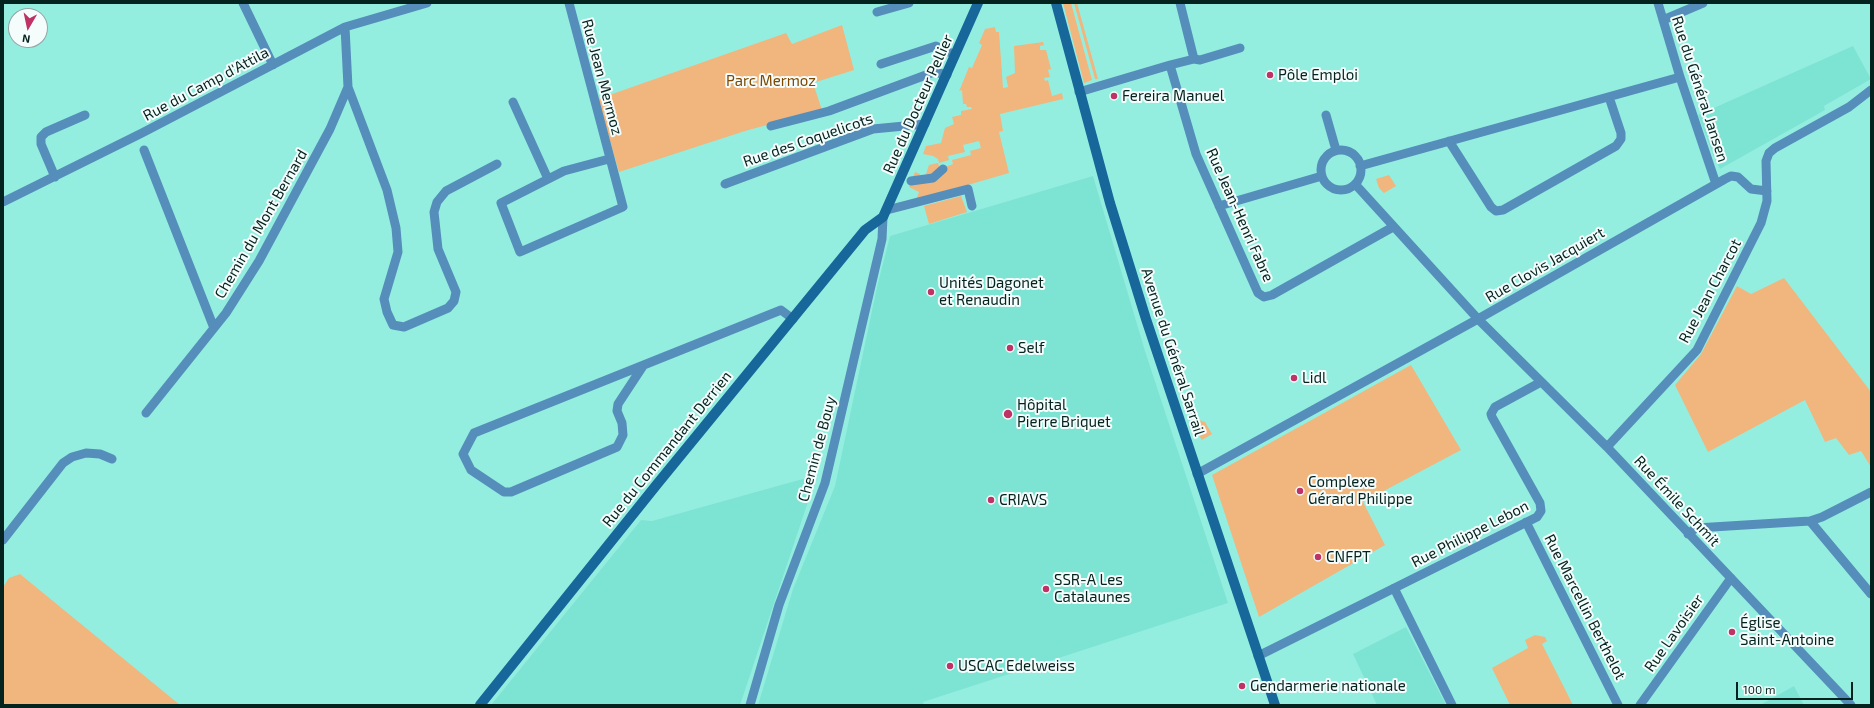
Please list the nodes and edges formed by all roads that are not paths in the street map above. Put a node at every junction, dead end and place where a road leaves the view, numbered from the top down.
1 (243, 3) edge
2 (427, 3) edge
3 (569, 3) edge
4 (909, 3) edge
5 (978, 3) edge
6 (1056, 3) edge
7 (1180, 3) edge
8 (1658, 3) edge
9 (1703, 3) edge
10 (877, 12) dead end
11 (1663, 20) junction
12 (345, 26) junction
13 (1240, 48) dead end
14 (956, 55) junction
15 (1194, 59) junction
16 (273, 64) junction
17 (881, 64) dead end
18 (1170, 65) junction
19 (947, 74) junction
20 (1680, 77) junction
21 (348, 87) junction
22 (1871, 90) edge
23 (1079, 92) junction
24 (1609, 97) junction
25 (513, 102) dead end
26 (85, 115) dead end
27 (1326, 115) dead end
28 (925, 124) junction
29 (771, 126) dead end
30 (1449, 141) junction
31 (144, 150) dead end
32 (1336, 150) junction
33 (609, 158) junction
34 (497, 164) dead end
35 (1360, 166) junction
36 (943, 169) dead end
37 (1322, 176) junction
38 (55, 177) junction
39 (548, 179) junction
40 (911, 181) dead end
41 (725, 184) dead end
42 (1355, 184) junction
43 (1716, 184) junction
44 (1767, 191) junction
45 (3, 202) edge
46 (972, 206) dead end
47 (1219, 206) junction
48 (885, 214) junction
49 (1393, 227) junction
50 (793, 319) junction
51 (1478, 320) junction
52 (214, 328) junction
53 (643, 366) junction
54 (1541, 382) junction
55 (146, 413) dead end
56 (1607, 447) junction
57 (112, 459) dead end
58 (1197, 474) junction
59 (1871, 492) edge
60 (1810, 521) junction
61 (1526, 522) junction
62 (1688, 534) junction
63 (3, 540) edge
64 (1731, 578) junction
65 (1394, 588) junction
66 (1871, 594) edge
67 (1258, 656) junction
68 (480, 705) edge
69 (750, 705) edge
70 (1275, 705) edge
71 (1452, 705) edge
72 (1618, 705) edge
73 (1640, 705) edge
74 (1851, 705) edge

1 - 16 street
2 - 12 street, Rue du Camp d'Attila
3 - 33 street, Rue Jean Mermoz
4 - 10 street
5 - 14 main road, Rue du Docteur Pellier
6 - 23 main road, Avenue du Général Sarrail
7 - 15 street
8 - 11 street, Rue du Général Jansen
9 - 11 street
11 - 20 street, Rue du Général Jansen
12 - 16 street, Rue du Camp d'Attila
12 - 21 street, Chemin du Mont Bernard
13 - 15 street
14 - 17 street
14 - 19 main road, Rue du Docteur Pellier
15 - 18 street
16 - 38 street, Rue du Camp d'Attila
18 - 23 street
18 - 47 street, Rue Jean-Henri Fabre
19 - 28 main road, Rue du Docteur Pellier
19 - 29 street
20 - 24 street
20 - 43 street, Rue du Général Jansen
21 - 34 street
21 - 52 street, Chemin du Mont Bernard
22 - 44 street
23 - 58 main road, Avenue du Général Sarrail
24 - 30 street
24 - 30 street
25 - 39 street
26 - 38 street
27 - 32 street
28 - 41 street, Rue des Coquelicots
28 - 48 main road, Rue du Docteur Pellier
30 - 35 street
31 - 52 street
32 - 35 street
32 - 37 street
33 - 39 street, Rue Jean Mermoz
33 - 39 street, Rue Jean Mermoz
35 - 42 street
36 - 40 street
37 - 42 street
37 - 47 street
38 - 45 street, Rue du Camp d'Attila
42 - 49 street
43 - 44 street, Rue Clovis Jacquiert
43 - 51 street, Rue Clovis Jacquiert
44 - 56 street, Rue Jean Charcot
46 - 48 street
47 - 49 street, Rue Jean-Henri Fabre
48 - 50 main road, Rue du Commandant Derrien
48 - 69 street, Chemin de Bouy
49 - 51 street
50 - 53 street
50 - 68 main road, Rue du Commandant Derrien
51 - 54 street, Rue Émile Schmit
51 - 58 street, Rue Clovis Jacquiert
52 - 55 street, Chemin du Mont Bernard
53 - 53 street
54 - 56 street, Rue Émile Schmit
54 - 61 street, Rue Philippe Lebon
56 - 62 street, Rue Émile Schmit
57 - 63 street
58 - 67 main road, Avenue du Général Sarrail
59 - 60 street
60 - 62 street
60 - 66 street
61 - 65 street, Rue Philippe Lebon
61 - 72 street, Rue Marcellin Berthelot
62 - 64 street, Rue Émile Schmit
64 - 73 street, Rue Lavoisier
64 - 74 street, Rue Émile Schmit
65 - 67 street, Rue Philippe Lebon
65 - 71 street
67 - 70 main road, Avenue du Général Sarrail

